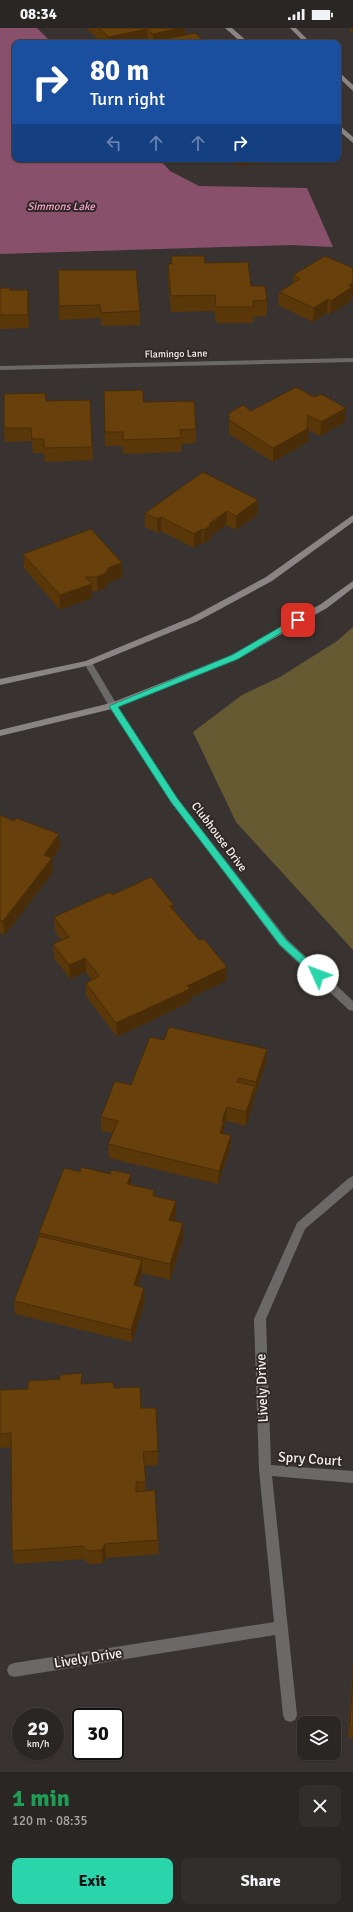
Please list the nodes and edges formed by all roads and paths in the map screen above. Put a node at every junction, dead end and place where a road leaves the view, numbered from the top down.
1 (228, 28) edge
2 (293, 28) edge
3 (242, 40) edge
4 (304, 40) edge
5 (341, 76) edge
6 (353, 89) edge
7 (341, 129) edge
8 (353, 141) edge
9 (353, 360) edge
10 (0, 368) edge
11 (353, 518) edge
12 (353, 584) edge
13 (88, 663) junction
14 (0, 682) edge
15 (114, 706) junction
16 (0, 733) edge
17 (353, 1007) edge
18 (353, 1181) edge
19 (265, 1470) junction
20 (353, 1477) edge
21 (281, 1626) junction
22 (14, 1670) dead end
23 (290, 1715) dead end

1 - 3 street
2 - 4 street
5 - 6 street
7 - 8 street
9 - 10 street, Flamingo Lane
11 - 13 street
12 - 15 street
13 - 14 street
13 - 15 street, Clubhouse Drive
15 - 16 street
15 - 17 street, Clubhouse Drive
18 - 19 street, Lively Drive
19 - 20 street, Spry Court
19 - 21 street, Lively Drive
21 - 22 street, Lively Drive
21 - 23 street, Lively Drive

